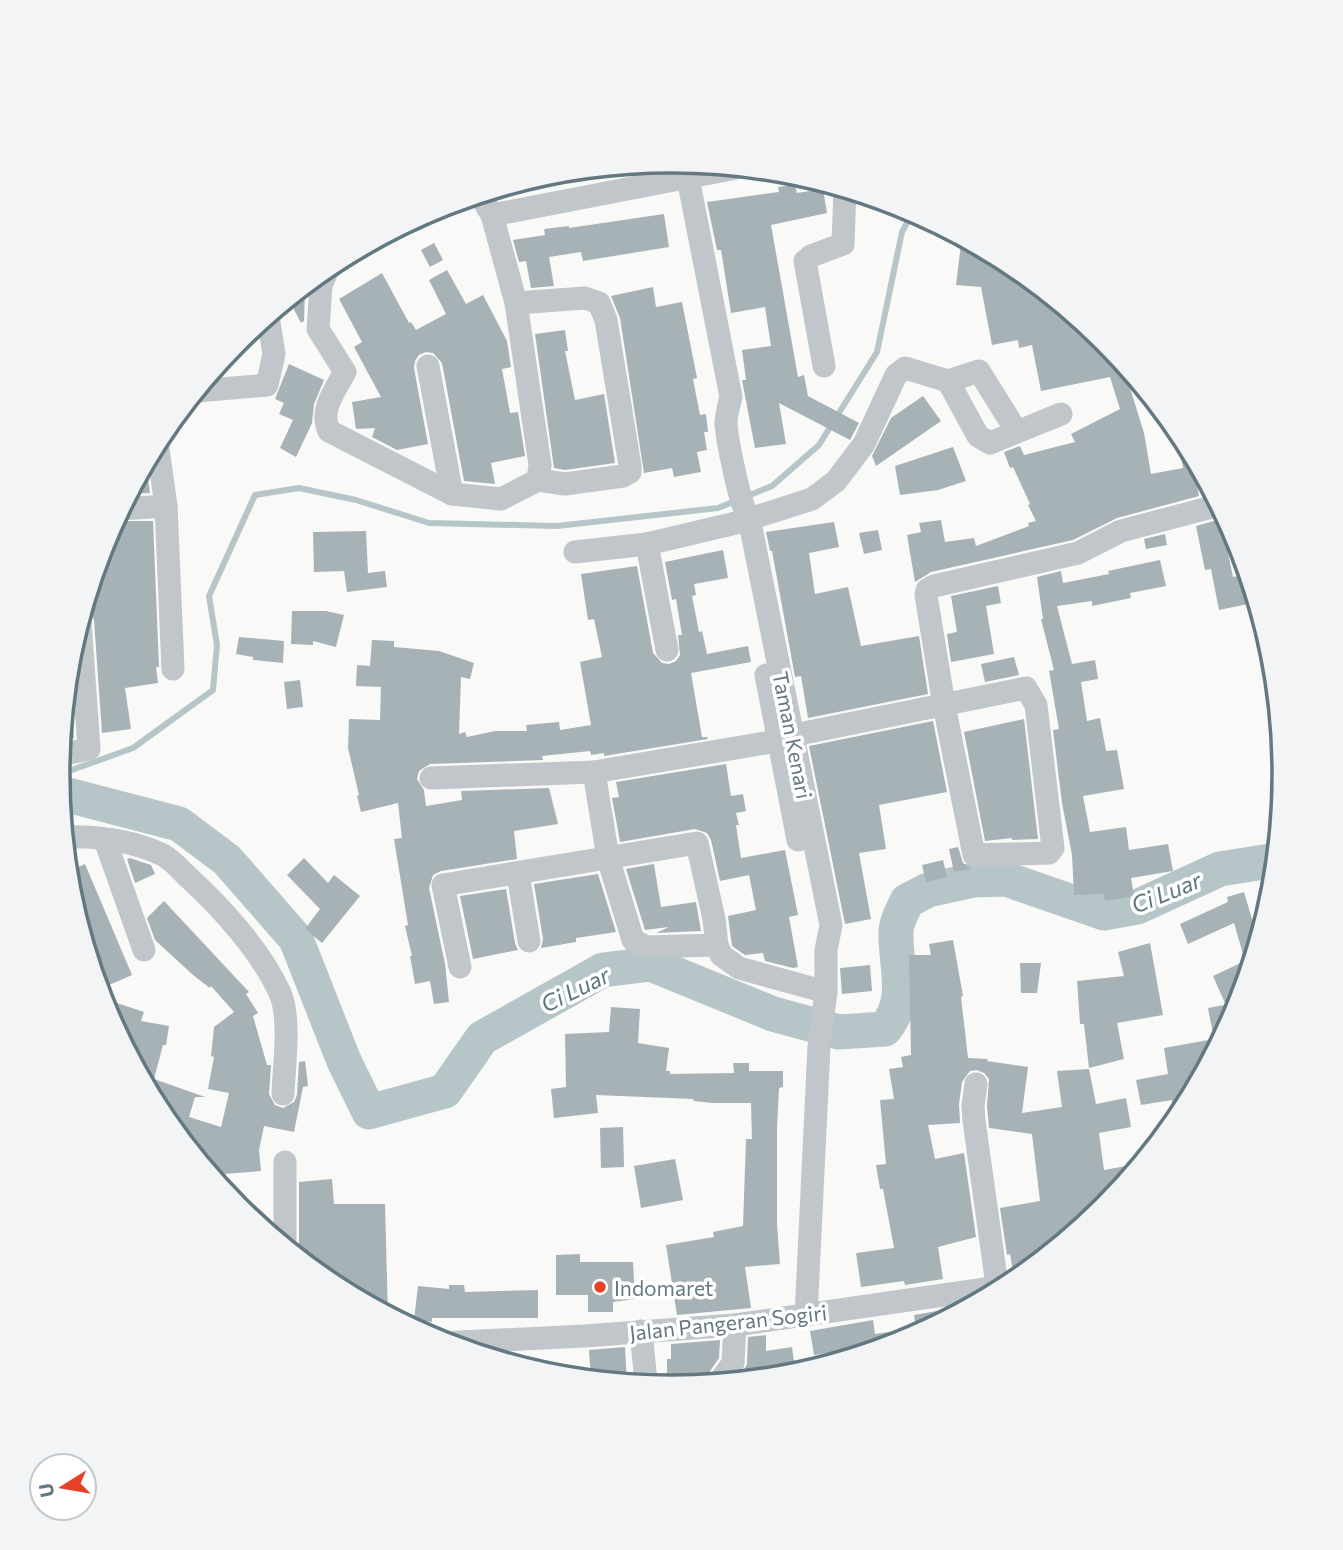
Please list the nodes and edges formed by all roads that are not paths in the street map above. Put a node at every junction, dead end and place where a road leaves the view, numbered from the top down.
1 (685, 173) edge
2 (683, 174) edge
3 (845, 199) edge
4 (485, 203) edge
5 (492, 215) junction
6 (321, 287) edge
7 (516, 303) junction
8 (270, 328) edge
9 (428, 366) dead end
10 (824, 366) dead end
11 (948, 382) junction
12 (209, 390) edge
13 (1061, 414) dead end
14 (1017, 432) junction
15 (160, 460) edge
16 (538, 480) junction
17 (452, 494) junction
18 (166, 506) junction
19 (132, 508) edge
20 (1210, 508) edge
21 (744, 516) junction
22 (648, 544) junction
23 (575, 552) dead end
24 (667, 650) dead end
25 (82, 656) edge
26 (173, 669) dead end
27 (944, 705) junction
28 (785, 738) junction
29 (71, 753) edge
30 (594, 772) junction
31 (431, 778) dead end
32 (73, 838) edge
33 (105, 840) junction
34 (608, 857) junction
35 (519, 874) junction
36 (529, 940) dead end
37 (717, 946) junction
38 (144, 950) dead end
39 (460, 967) dead end
40 (825, 1002) junction
41 (976, 1084) dead end
42 (282, 1094) dead end
43 (285, 1162) dead end
44 (285, 1235) edge
45 (1003, 1277) edge
46 (984, 1288) edge
47 (806, 1317) junction
48 (735, 1325) junction
49 (641, 1331) junction
50 (468, 1341) edge
51 (725, 1374) edge
52 (645, 1375) edge

1 - 21 street, Taman Kenari
2 - 5 street
3 - 10 street
4 - 5 street
5 - 7 street
6 - 17 street
7 - 16 street
7 - 16 street
8 - 12 street
9 - 17 street
11 - 14 street
11 - 14 street
11 - 21 street
13 - 14 street
15 - 18 street
16 - 17 street
18 - 19 street
18 - 26 street
20 - 27 street
21 - 22 street
21 - 28 street, Taman Kenari
22 - 23 street
22 - 24 street
25 - 29 street
27 - 27 street
27 - 28 street
28 - 30 street
28 - 40 street, Taman Kenari
30 - 31 street
30 - 34 street
32 - 33 street
33 - 38 street
33 - 42 street
34 - 35 street
34 - 37 street
34 - 37 street
35 - 36 street
35 - 39 street
37 - 40 street
40 - 47 street, Taman Kenari
41 - 45 street
43 - 44 street
46 - 47 street, Jalan Pangeran Sogiri
47 - 48 street, Jalan Pangeran Sogiri
48 - 49 street, Jalan Pangeran Sogiri
48 - 51 street
49 - 50 street, Jalan Pangeran Sogiri
49 - 52 street

